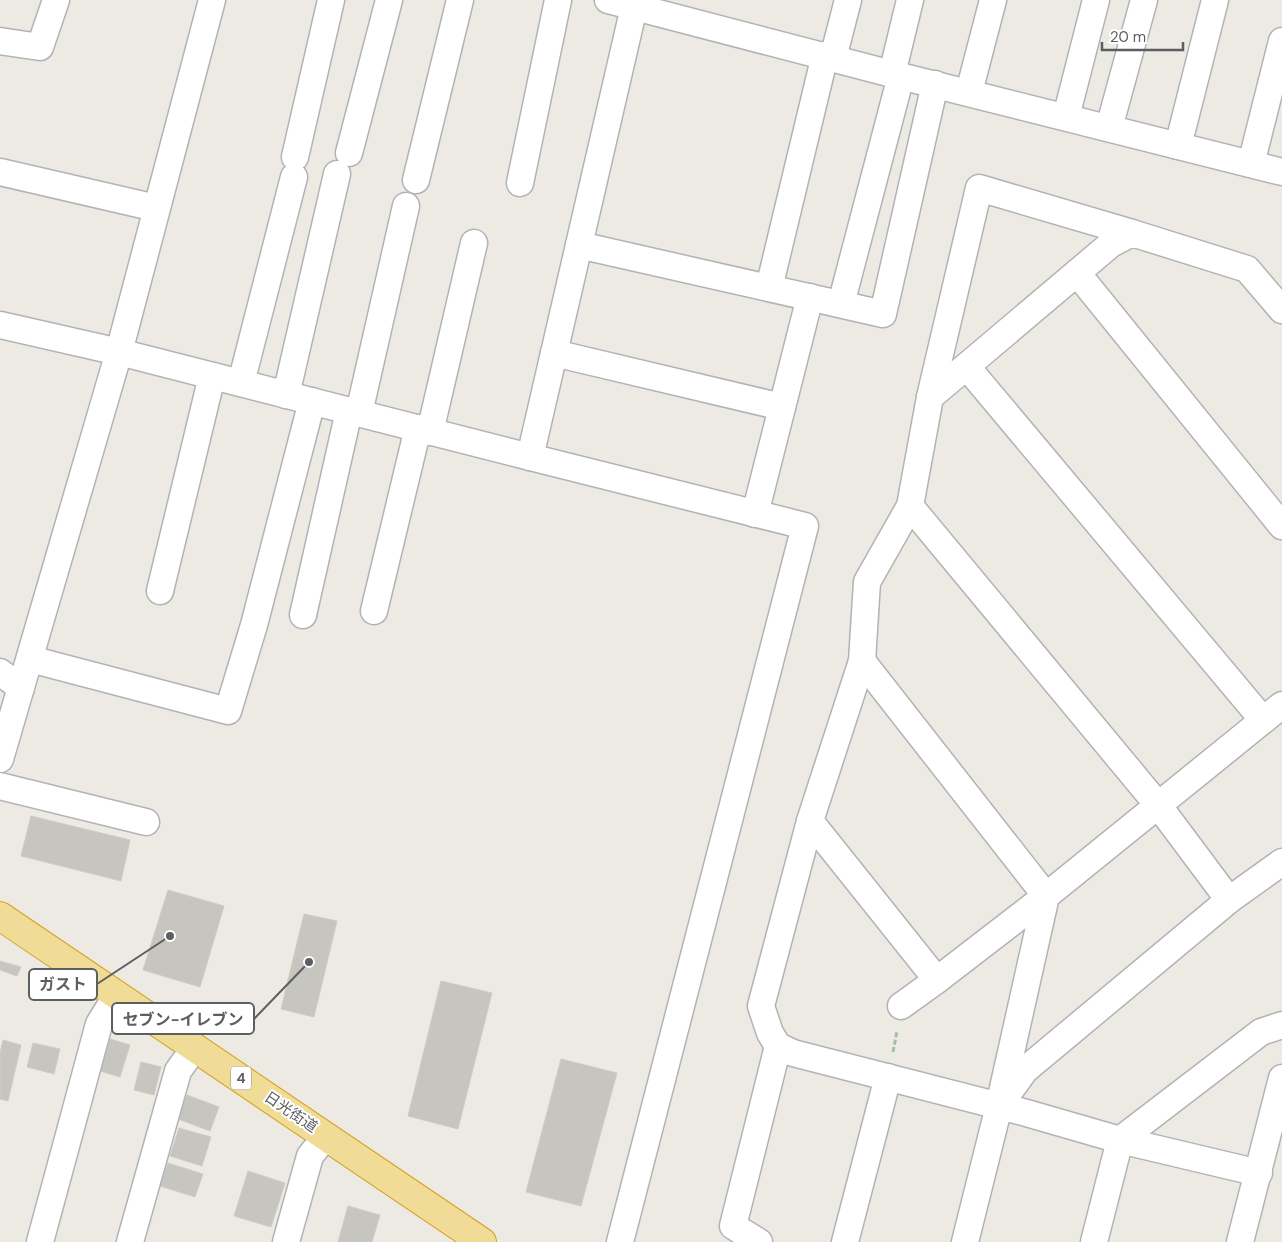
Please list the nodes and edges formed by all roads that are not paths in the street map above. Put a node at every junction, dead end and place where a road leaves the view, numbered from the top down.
1 (56, 0) edge
2 (212, 0) edge
3 (331, 0) edge
4 (389, 0) edge
5 (460, 0) edge
6 (558, 0) edge
7 (608, 0) edge
8 (848, 0) edge
9 (910, 0) edge
10 (993, 0) edge
11 (1096, 0) edge
12 (1144, 0) edge
13 (1215, 0) edge
14 (641, 5) edge
15 (687, 10) edge
16 (0, 41) edge
17 (1282, 41) edge
18 (829, 57) junction
19 (897, 75) junction
20 (935, 84) junction
21 (969, 92) junction
22 (1066, 117) junction
23 (1109, 128) junction
24 (1178, 146) junction
25 (1251, 164) junction
26 (0, 172) edge
27 (1282, 172) edge
28 (416, 180) dead end
29 (520, 183) dead end
30 (406, 206) dead end
31 (156, 208) junction
32 (1132, 233) junction
33 (474, 243) dead end
34 (579, 245) junction
35 (1077, 273) junction
36 (769, 288) junction
37 (810, 298) junction
38 (841, 304) junction
39 (1282, 310) edge
40 (0, 325) edge
41 (119, 352) junction
42 (554, 354) junction
43 (967, 367) junction
44 (212, 376) junction
45 (241, 383) junction
46 (286, 395) junction
47 (930, 396) junction
48 (312, 401) junction
49 (782, 407) junction
50 (354, 412) junction
51 (424, 430) junction
52 (530, 457) junction
53 (910, 506) junction
54 (755, 514) junction
55 (1282, 526) edge
56 (160, 591) dead end
57 (374, 611) dead end
58 (303, 615) dead end
59 (30, 659) junction
60 (862, 661) junction
61 (0, 672) edge
62 (22, 688) junction
63 (1273, 713) edge
64 (0, 759) edge
65 (0, 786) edge
66 (1158, 805) junction
67 (810, 821) junction
68 (146, 822) dead end
69 (1282, 862) edge
70 (1046, 896) junction
71 (1229, 900) junction
72 (0, 916) edge
73 (938, 980) junction
74 (117, 995) junction
75 (901, 1006) road end
76 (1282, 1025) edge
77 (778, 1046) junction
78 (195, 1047) junction
79 (888, 1077) junction
80 (1282, 1078) edge
81 (999, 1106) junction
82 (1277, 1121) edge
83 (326, 1136) junction
84 (1120, 1140) junction
85 (1258, 1173) junction
86 (40, 1242) edge
87 (130, 1242) edge
88 (286, 1242) edge
89 (482, 1242) edge
90 (620, 1242) edge
91 (758, 1242) edge
92 (845, 1242) edge
93 (965, 1242) edge
94 (1094, 1242) edge
95 (1240, 1242) edge

1 - 16 street
2 - 31 street
3 - 45 street
4 - 46 street
5 - 28 street
6 - 29 street
7 - 14 street
8 - 18 street
9 - 19 street
10 - 21 street
11 - 22 street
12 - 23 street
13 - 24 street
14 - 15 street
14 - 34 street
15 - 18 street
17 - 25 street
18 - 19 street
18 - 36 street
19 - 20 street
19 - 38 street
20 - 21 street
20 - 38 street
21 - 22 street
22 - 23 street
23 - 24 street
24 - 25 street
25 - 27 street
26 - 31 street
30 - 50 street
31 - 41 street
32 - 35 street
32 - 39 street
32 - 47 street
33 - 51 street
34 - 36 street
34 - 42 street
35 - 43 street
35 - 55 street
36 - 37 street
37 - 38 street
37 - 49 street
40 - 41 street
41 - 44 street
41 - 59 street
42 - 49 street
42 - 52 street
43 - 47 street
43 - 63 street
44 - 45 street
44 - 56 street
45 - 46 street
46 - 48 street
47 - 53 street
48 - 50 street
48 - 59 street
49 - 54 street
50 - 51 street
50 - 58 street
51 - 52 street
51 - 57 street
52 - 54 street
53 - 60 street
53 - 66 street
54 - 90 street
59 - 62 street
60 - 67 street
60 - 70 street
61 - 62 street
62 - 64 street
63 - 66 street
65 - 68 street
66 - 70 street
66 - 71 street
67 - 73 street
67 - 77 street
69 - 71 street
70 - 73 street
70 - 81 street
71 - 81 street
72 - 74 highway, 日光街道 / 4
73 - 75 street
74 - 78 highway, 日光街道 / 4
74 - 86 street
76 - 84 street
77 - 79 street
77 - 91 street
78 - 83 highway, 日光街道 / 4
78 - 87 street
79 - 81 street
79 - 92 street
80 - 82 street
81 - 84 street
81 - 93 street
82 - 85 street
83 - 88 street
83 - 89 highway, 日光街道 / 4
84 - 85 street
84 - 94 street
85 - 95 street

